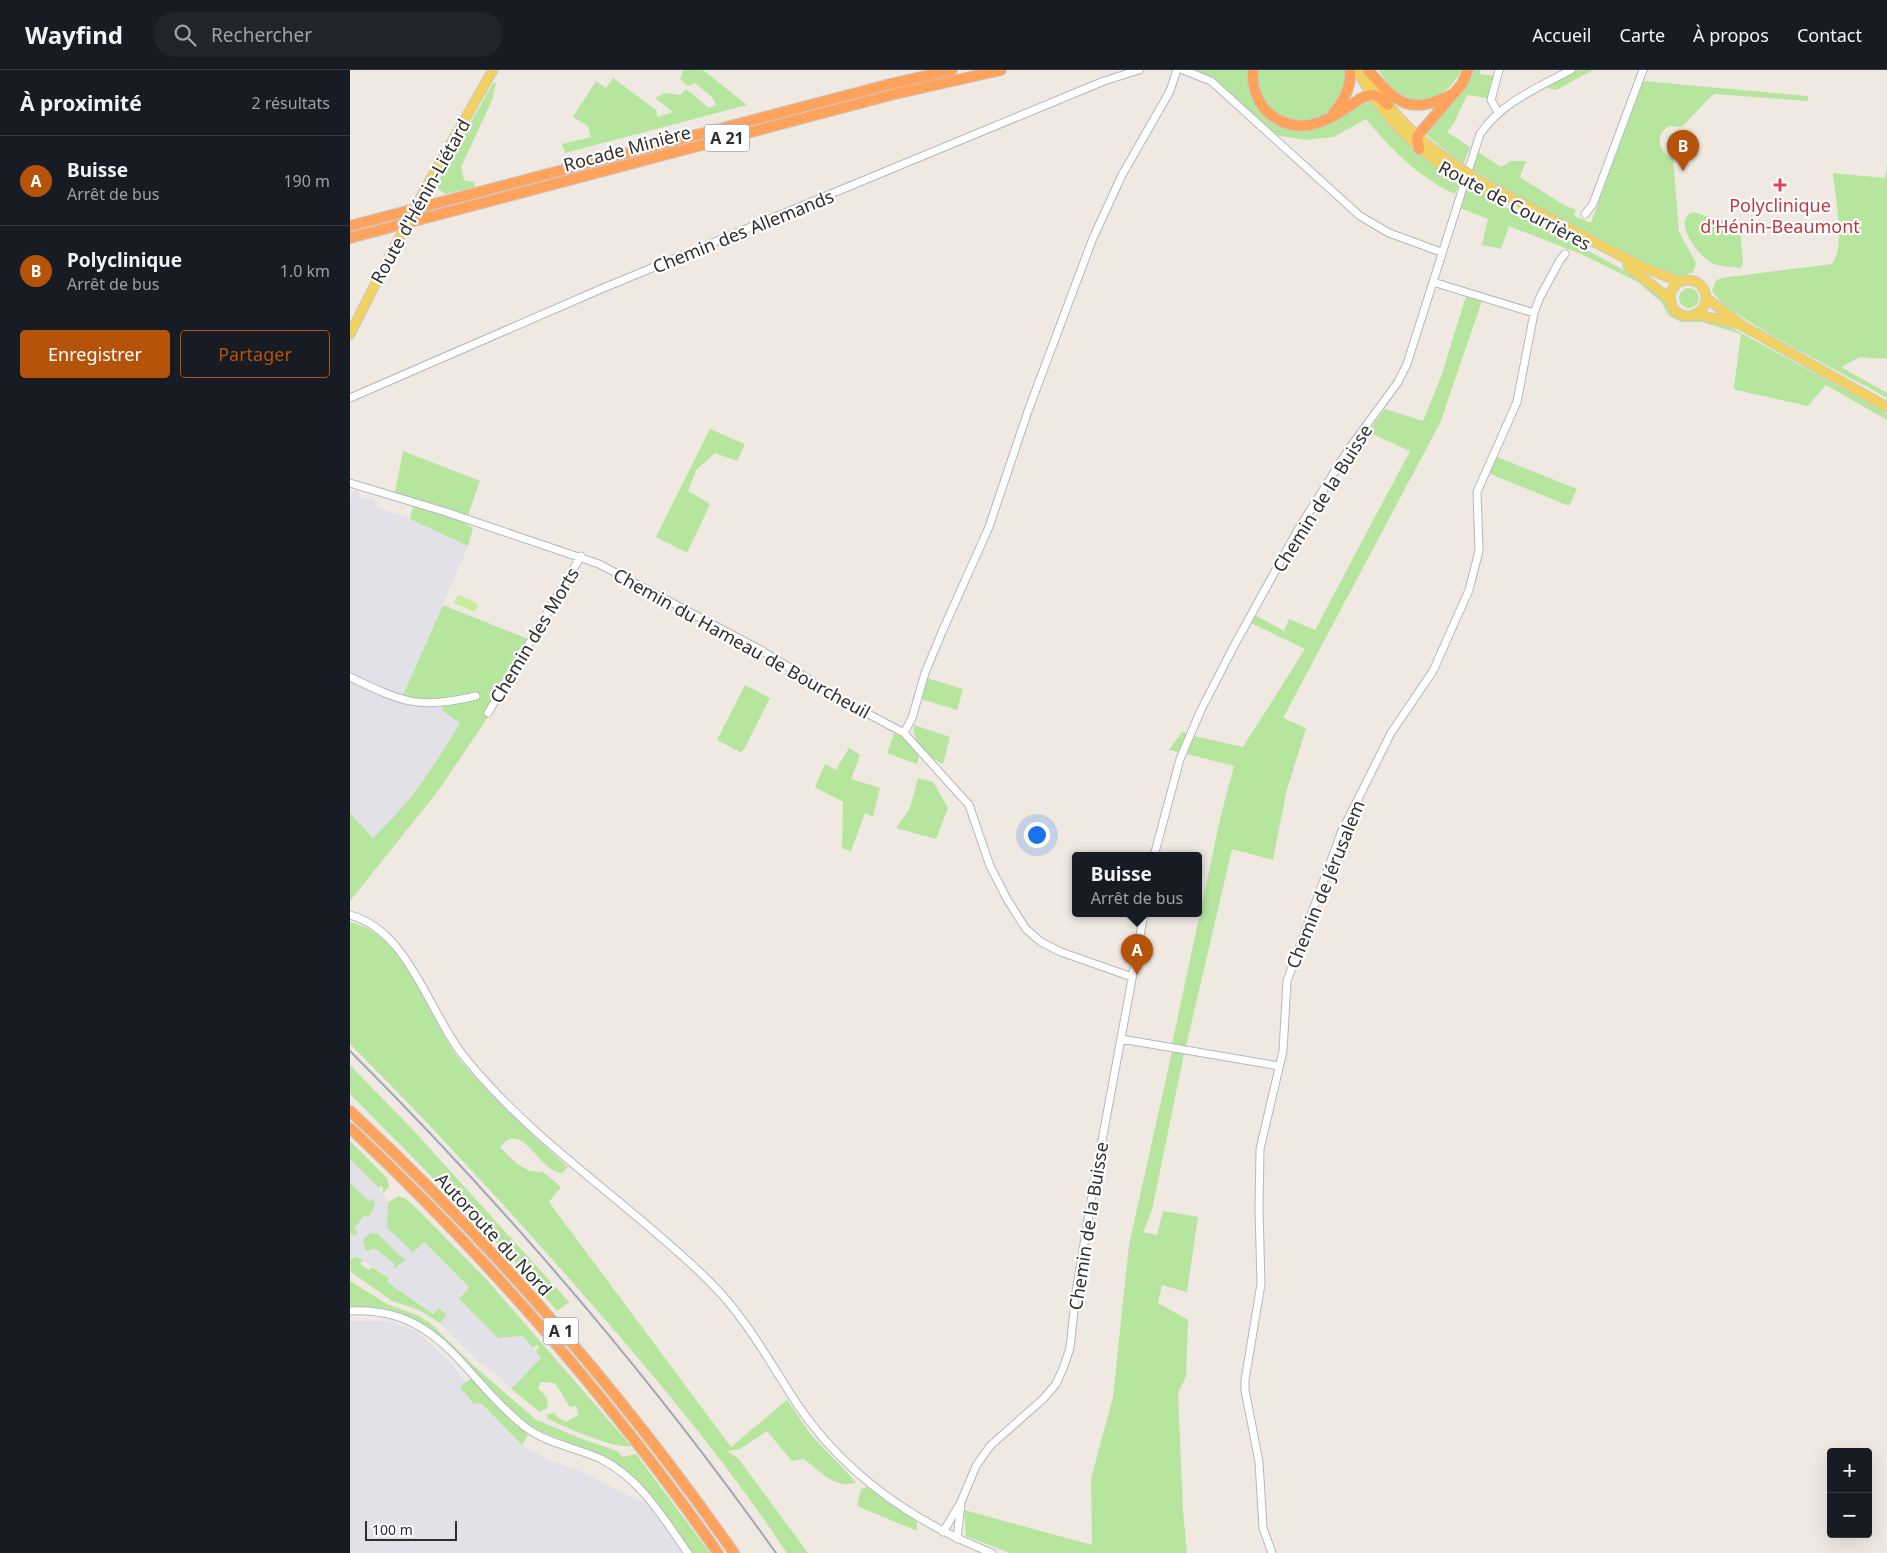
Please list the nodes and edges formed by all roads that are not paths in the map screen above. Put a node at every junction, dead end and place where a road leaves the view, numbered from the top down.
1 (493, 70) edge
2 (939, 70) edge
3 (952, 70) edge
4 (1000, 70) edge
5 (1138, 70) edge
6 (1176, 70) edge
7 (1183, 70) edge
8 (1253, 70) edge
9 (1350, 70) edge
10 (1357, 70) edge
11 (1367, 70) edge
12 (1468, 70) edge
13 (1499, 70) edge
14 (1570, 70) edge
15 (1643, 70) edge
16 (890, 84) junction
17 (1455, 93) junction
18 (1372, 95) junction
19 (1388, 105) junction
20 (1498, 112) junction
21 (1330, 118) junction
22 (1418, 143) junction
23 (1477, 183) junction
24 (1585, 214) dead end
25 (350, 226) edge
26 (350, 238) edge
27 (1441, 252) junction
28 (1565, 254) dead end
29 (1433, 282) junction
30 (1680, 282) junction
31 (1706, 298) junction
32 (1670, 300) junction
33 (1534, 313) junction
34 (1694, 314) junction
35 (1743, 326) junction
36 (350, 334) edge
37 (350, 398) edge
38 (1887, 407) edge
39 (350, 483) edge
40 (581, 556) junction
41 (350, 677) edge
42 (476, 696) dead end
43 (488, 713) dead end
44 (904, 733) junction
45 (1155, 852) edge
46 (350, 915) edge
47 (1143, 917) edge
48 (350, 919) edge
49 (362, 920) junction
50 (1132, 977) junction
51 (1121, 1039) junction
52 (1279, 1066) junction
53 (350, 1111) edge
54 (350, 1128) edge
55 (350, 1311) edge
56 (961, 1502) junction
57 (943, 1532) junction
58 (958, 1539) junction
59 (688, 1553) edge
60 (718, 1553) edge
61 (734, 1553) edge
62 (992, 1553) edge
63 (1272, 1553) edge

1 - 36 main road, Route d'Hénin-Liétard, bridge
2 - 16 highway
3 - 16 highway, Rocade Minière / A 21
4 - 26 highway, Rocade Minière / A 21
5 - 37 street, Chemin des Allemands
6 - 44 street
7 - 27 street
8 - 21 highway
9 - 21 highway
10 - 18 main road, Route de Courrières
11 - 17 highway
11 - 19 main road, Route de Courrières
12 - 17 highway
13 - 20 street
14 - 20 street, Chemin de la Buisse
15 - 24 street
16 - 25 highway, Rocade Minière / A 21
17 - 22 highway
18 - 19 highway
18 - 21 highway
18 - 22 main road, Route de Courrières
19 - 22 main road, Route de Courrières
20 - 27 street, Chemin de la Buisse
22 - 23 main road, Route de Courrières, bridge
23 - 30 main road, Route de Courrières
23 - 32 main road, Route de Courrières
27 - 29 street, Chemin de la Buisse
28 - 33 street, Chemin de Jérusalem
29 - 33 street
29 - 45 street, Chemin de la Buisse
30 - 31 main road
30 - 32 main road
31 - 34 main road
31 - 35 main road
32 - 34 main road
33 - 52 street, Chemin de Jérusalem
34 - 35 main road
35 - 38 main road
39 - 40 street, Chemin du Hameau de Bourcheuil
40 - 43 street, Chemin des Morts
40 - 44 street, Chemin du Hameau de Bourcheuil
41 - 42 street
44 - 50 street, Chemin du Hameau de Bourcheuil
46 - 49 street
47 - 50 street, Chemin de la Buisse
48 - 49 street
49 - 57 street
50 - 51 street, Chemin de la Buisse
51 - 52 street
51 - 56 street, Chemin de la Buisse
52 - 63 street, Chemin de Jérusalem
53 - 61 highway, Autoroute du Nord / A 1
54 - 60 highway, Autoroute du Nord / A 1
55 - 59 street
56 - 57 street, Chemin de la Buisse
56 - 58 street, Chemin de la Buisse
57 - 58 street
58 - 62 street

